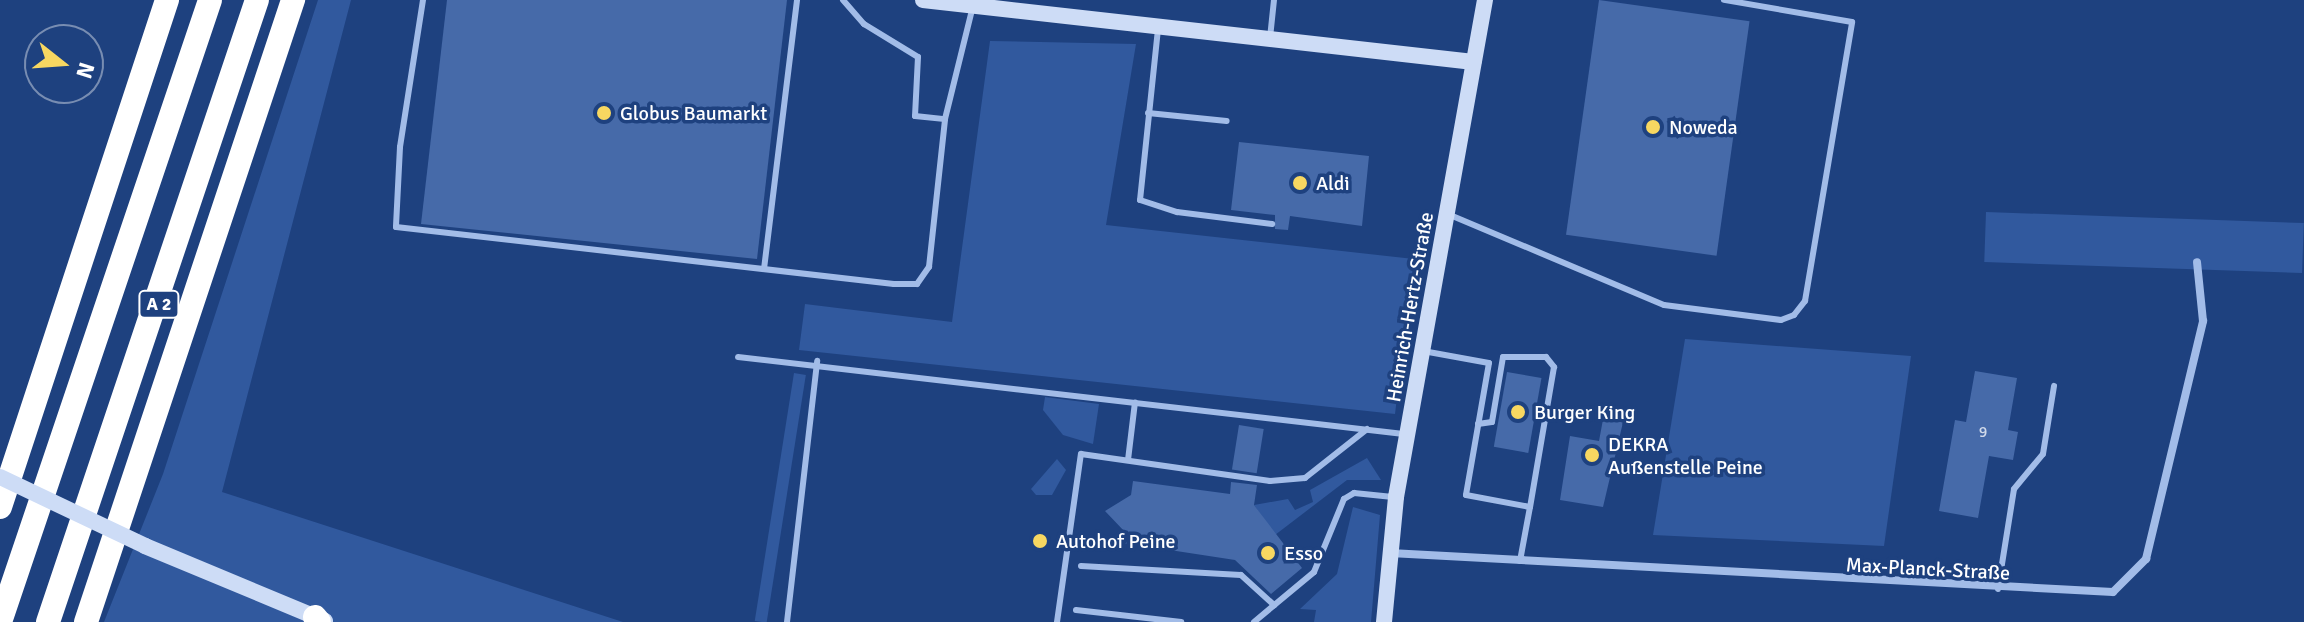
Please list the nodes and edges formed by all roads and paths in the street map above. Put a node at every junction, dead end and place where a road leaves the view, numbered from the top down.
1 (167, 0) edge
2 (210, 0) edge
3 (257, 0) edge
4 (293, 0) edge
5 (423, 0) edge
6 (797, 0) edge
7 (843, 0) edge
8 (923, 0) edge
9 (1274, 0) edge
10 (1485, 0) edge
11 (1724, 0) edge
12 (974, 5) edge
13 (1158, 26) junction
14 (1270, 38) junction
15 (1474, 62) junction
16 (1148, 113) junction
17 (945, 119) junction
18 (1227, 121) dead end
19 (1446, 215) junction
20 (1272, 224) dead end
21 (2197, 262) dead end
22 (764, 269) junction
23 (1423, 351) junction
24 (738, 357) dead end
25 (817, 361) junction
26 (2054, 386) dead end
27 (1135, 402) junction
28 (1478, 424) junction
29 (1367, 429) junction
30 (1408, 435) junction
31 (1128, 460) junction
32 (0, 477) edge
33 (1396, 497) junction
34 (0, 507) edge
35 (1530, 507) junction
36 (1389, 552) junction
37 (1520, 561) junction
38 (1081, 566) dead end
39 (1998, 589) junction
40 (1274, 605) junction
41 (1076, 610) dead end
42 (321, 620) edge
43 (0, 622) edge
44 (48, 622) edge
45 (89, 622) edge
46 (787, 622) edge
47 (1057, 622) edge
48 (1181, 622) edge
49 (1254, 622) edge
50 (1384, 622) edge

1 - 34 highway
2 - 43 highway, A 2
3 - 44 highway, A 2
4 - 45 highway
5 - 22 lane
6 - 22 lane
7 - 17 lane
8 - 12 street
9 - 14 lane
10 - 15 street, Heinrich-Hertz-Straße
11 - 19 lane
12 - 13 street
12 - 17 lane
13 - 14 street
13 - 16 lane
14 - 15 street
15 - 19 street, Heinrich-Hertz-Straße
16 - 18 lane
16 - 20 lane
17 - 22 lane
19 - 23 street, Heinrich-Hertz-Straße
21 - 39 street, Max-Planck-Straße
23 - 28 lane
23 - 30 street, Heinrich-Hertz-Straße
24 - 25 lane
25 - 27 lane
25 - 46 lane
26 - 39 lane
27 - 29 lane
27 - 31 lane
28 - 35 lane
28 - 35 lane
29 - 30 lane
29 - 31 lane
30 - 33 street, Heinrich-Hertz-Straße
31 - 47 lane
32 - 42 street, bridge
33 - 36 street, Heinrich-Hertz-Straße
33 - 40 lane
35 - 37 lane
36 - 37 street, Max-Planck-Straße
36 - 50 street, Heinrich-Hertz-Straße
37 - 39 street, Max-Planck-Straße
38 - 40 lane
40 - 49 lane
41 - 48 lane

